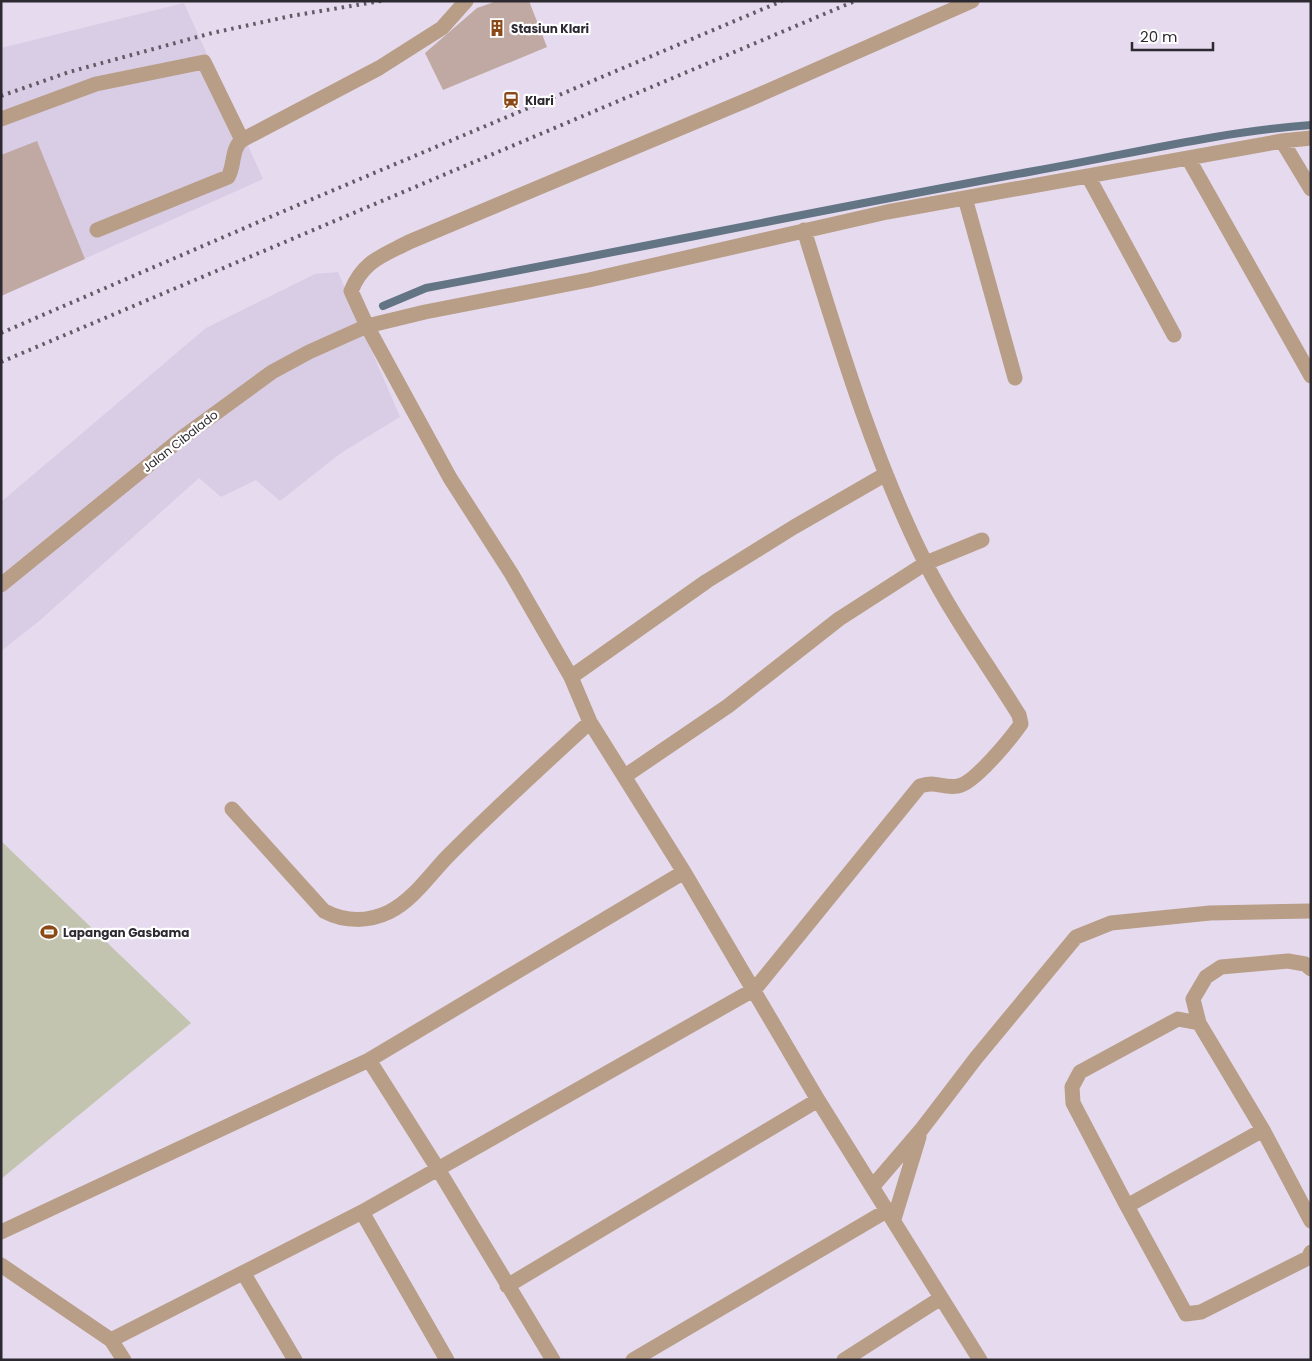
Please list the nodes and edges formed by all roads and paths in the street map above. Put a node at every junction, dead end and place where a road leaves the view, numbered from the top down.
1 (466, 1) edge
2 (972, 1) edge
3 (1, 119) edge
4 (1311, 138) edge
5 (242, 140) junction
6 (1282, 141) junction
7 (1188, 158) junction
8 (1088, 176) junction
9 (1311, 189) edge
10 (964, 198) junction
11 (97, 230) dead end
12 (804, 230) junction
13 (365, 322) junction
14 (1174, 335) dead end
15 (1311, 376) edge
16 (1015, 378) dead end
17 (886, 474) junction
18 (982, 540) dead end
19 (926, 563) junction
20 (1, 584) edge
21 (572, 677) junction
22 (590, 722) junction
23 (625, 776) junction
24 (232, 809) dead end
25 (684, 872) junction
26 (1311, 911) edge
27 (1311, 969) edge
28 (755, 989) junction
29 (1199, 1023) junction
30 (369, 1060) junction
31 (818, 1100) junction
32 (921, 1130) junction
33 (1263, 1130) junction
34 (438, 1169) junction
35 (873, 1186) junction
36 (1127, 1206) junction
37 (362, 1212) junction
38 (891, 1214) junction
39 (1311, 1221) edge
40 (1, 1232) edge
41 (1311, 1252) edge
42 (1, 1265) edge
43 (244, 1274) junction
44 (507, 1286) junction
45 (941, 1298) junction
46 (111, 1340) junction
47 (124, 1360) edge
48 (295, 1360) edge
49 (447, 1360) edge
50 (553, 1360) edge
51 (633, 1360) edge
52 (844, 1360) edge
53 (980, 1360) edge

1 - 5 street
2 - 13 street
3 - 5 street
4 - 6 street, Jalan Cibalado
5 - 11 street
6 - 7 street, Jalan Cibalado
6 - 9 street
7 - 8 street, Jalan Cibalado
7 - 15 street
8 - 10 street, Jalan Cibalado
8 - 14 street
10 - 12 street, Jalan Cibalado
10 - 16 street
12 - 13 street, Jalan Cibalado
12 - 17 street
13 - 20 street, Jalan Cibalado
13 - 21 street
17 - 19 street
17 - 21 street
18 - 19 street
19 - 23 street
19 - 28 street
21 - 22 street
22 - 23 street
22 - 24 street
23 - 25 street
25 - 28 street
25 - 30 street
26 - 32 street
27 - 29 street
28 - 31 street
28 - 34 street
29 - 33 street
29 - 36 street
30 - 34 street
30 - 40 street
31 - 35 street
31 - 44 street
32 - 35 street
32 - 38 street
33 - 36 street
33 - 39 street
34 - 37 street
34 - 44 street
35 - 38 street
36 - 41 street
37 - 43 street
37 - 49 street
38 - 45 street
38 - 51 street
42 - 46 street
43 - 46 street
43 - 48 street
44 - 50 street
45 - 52 street
45 - 53 street
46 - 47 street

